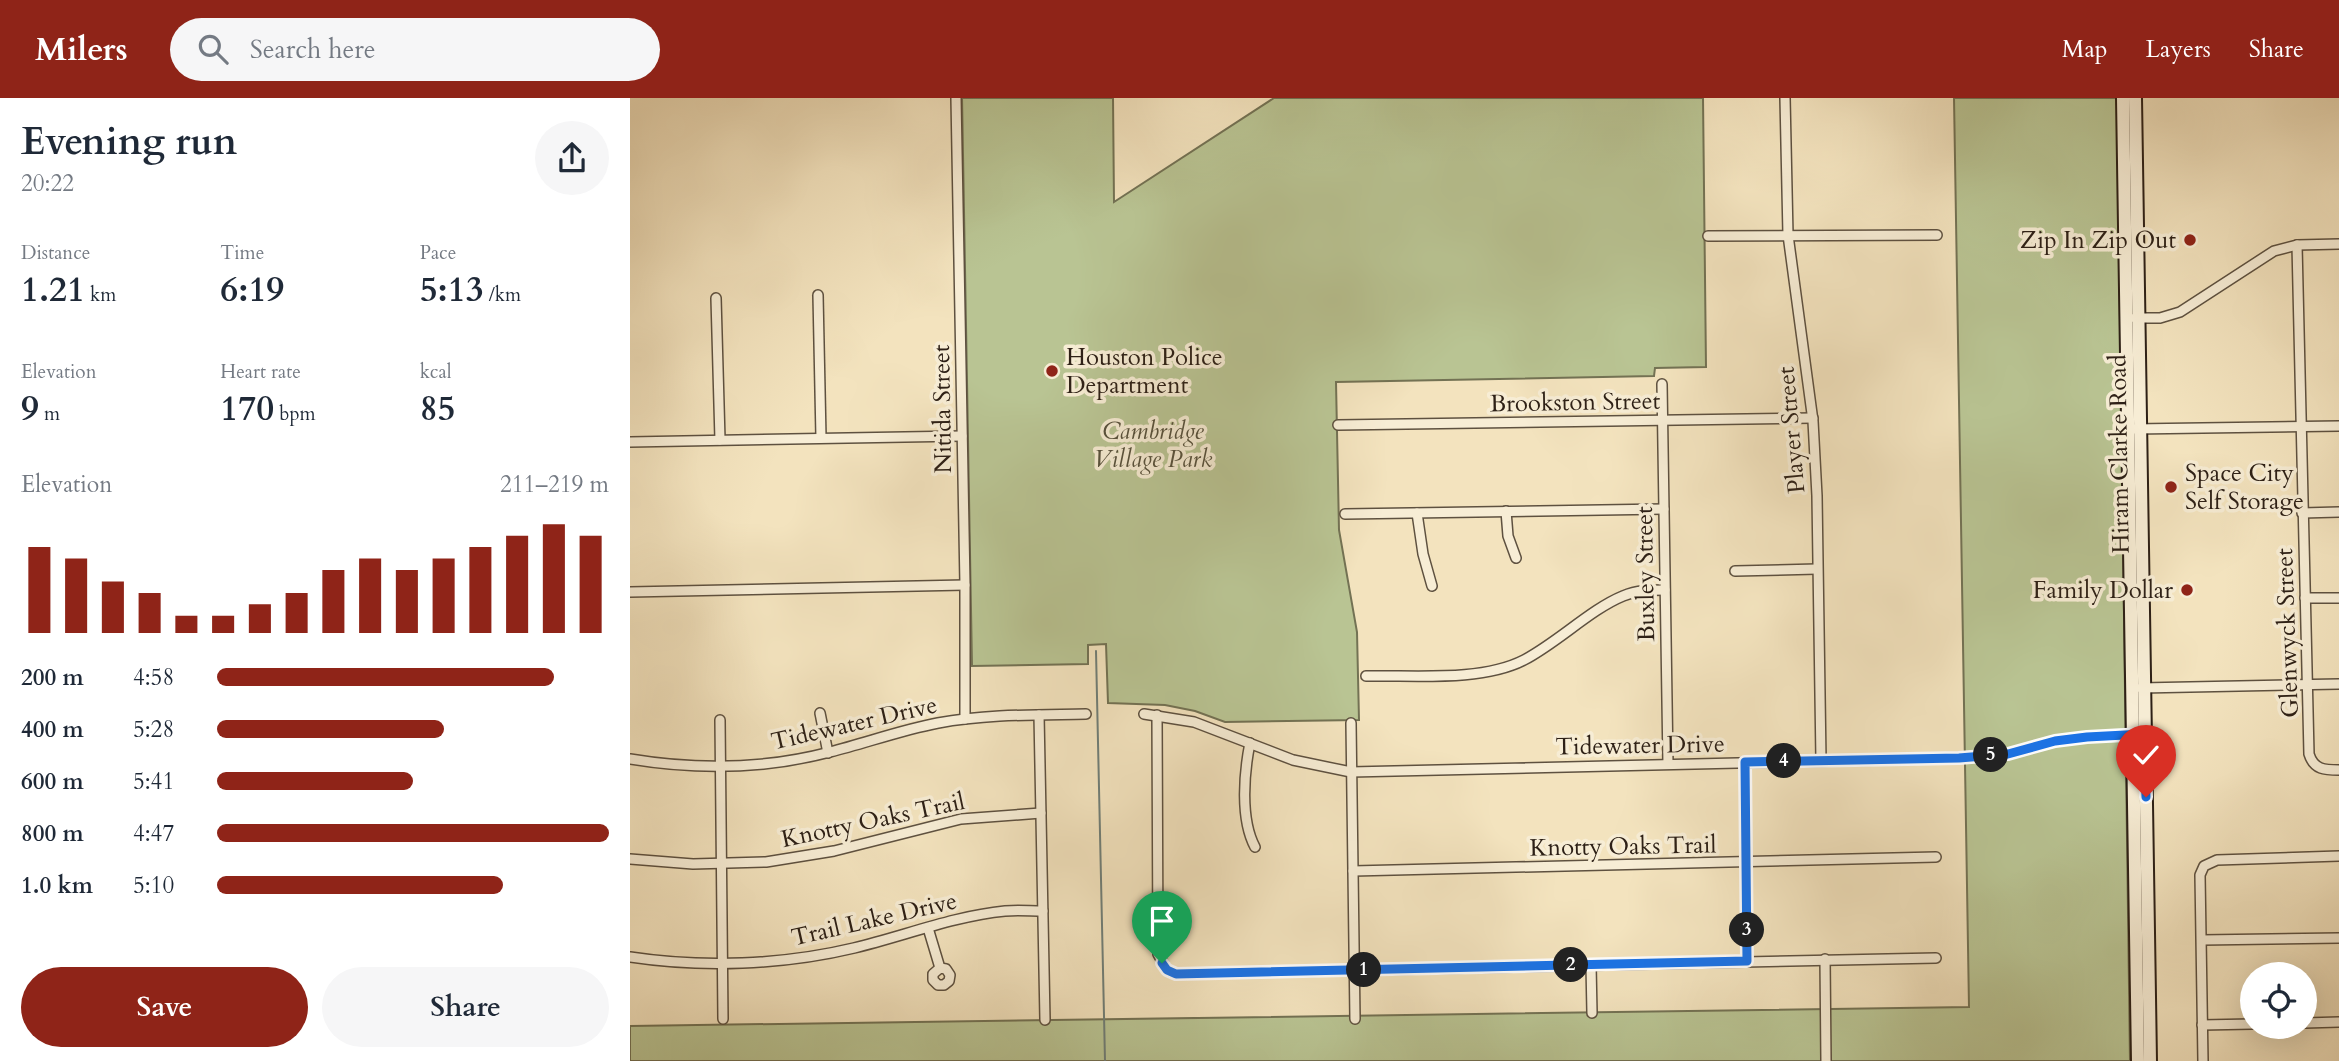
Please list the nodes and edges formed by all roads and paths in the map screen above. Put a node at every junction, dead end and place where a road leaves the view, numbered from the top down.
1 (956, 98) edge
2 (1785, 98) edge
3 (2123, 98) edge
4 (2135, 98) edge
5 (2129, 113) junction
6 (1787, 234) junction
7 (1937, 235) dead end
8 (1708, 236) dead end
9 (2339, 244) edge
10 (2297, 245) junction
11 (818, 295) dead end
12 (716, 298) dead end
13 (2132, 318) junction
14 (1662, 384) dead end
15 (1813, 418) junction
16 (1662, 421) junction
17 (1338, 425) dead end
18 (2339, 426) edge
19 (2300, 427) junction
20 (2134, 429) junction
21 (962, 436) junction
22 (821, 438) junction
23 (720, 440) junction
24 (630, 442) edge
25 (1664, 509) junction
26 (1506, 511) junction
27 (2339, 512) edge
28 (1417, 513) junction
29 (2302, 513) junction
30 (1345, 514) dead end
31 (1516, 558) dead end
32 (1817, 569) junction
33 (1735, 571) dead end
34 (965, 585) junction
35 (1432, 586) dead end
36 (1665, 590) junction
37 (630, 592) edge
38 (2305, 598) junction
39 (2339, 598) edge
40 (1366, 676) dead end
41 (2339, 684) edge
42 (2308, 685) junction
43 (2138, 688) junction
44 (820, 713) dead end
45 (1086, 714) dead end
46 (1144, 714) dead end
47 (1039, 715) junction
48 (1157, 715) junction
49 (965, 719) junction
50 (720, 720) dead end
51 (1350, 723) dead end
52 (2139, 735) junction
53 (1250, 743) junction
54 (828, 753) junction
55 (630, 759) edge
56 (1821, 760) junction
57 (1745, 762) junction
58 (1668, 764) junction
59 (720, 766) junction
60 (2339, 769) edge
61 (1351, 772) junction
62 (1041, 813) junction
63 (1255, 847) dead end
64 (2339, 856) edge
65 (1936, 857) dead end
66 (630, 859) edge
67 (1746, 862) junction
68 (721, 865) junction
69 (1353, 871) junction
70 (1043, 911) junction
71 (928, 928) junction
72 (2339, 938) edge
73 (2202, 940) junction
74 (630, 957) edge
75 (1936, 958) dead end
76 (1825, 959) junction
77 (1747, 961) junction
78 (722, 962) junction
79 (1591, 965) junction
80 (940, 968) dead end
81 (1354, 971) junction
82 (2143, 986) junction
83 (1592, 1013) dead end
84 (723, 1018) dead end
85 (1355, 1018) dead end
86 (1045, 1020) dead end
87 (2339, 1022) edge
88 (2317, 1023) edge
89 (2240, 1024) edge
90 (2202, 1025) junction
91 (1826, 1061) edge
92 (2138, 1061) edge
93 (2150, 1061) edge
94 (2203, 1061) edge

1 - 21 street, Nitida Street
2 - 6 street, Player Street
3 - 5 main road, Hiram Clarke Road
4 - 5 main road, Hiram Clarke Road
5 - 13 main road, Hiram Clarke Road
6 - 7 street
6 - 8 street
6 - 15 street, Player Street
9 - 10 street
10 - 13 street
10 - 19 street, Glenwyck Street
11 - 22 street
12 - 23 street
13 - 20 main road, Hiram Clarke Road
14 - 16 street, Buxley Street
15 - 16 street, Brookston Street
15 - 32 street, Player Street
16 - 17 street, Brookston Street
16 - 25 street, Buxley Street
18 - 19 street
19 - 20 street
19 - 29 street, Glenwyck Street
20 - 43 main road, Hiram Clarke Road
21 - 22 street
21 - 34 street, Nitida Street
22 - 23 street
23 - 24 street
25 - 26 street
25 - 36 street, Buxley Street
26 - 28 street
26 - 31 street
27 - 29 street
28 - 30 street
28 - 35 street
29 - 38 street, Glenwyck Street
32 - 33 street
32 - 56 street, Player Street
34 - 37 street
34 - 49 street, Nitida Street
36 - 40 street
36 - 58 street, Buxley Street
38 - 39 street
38 - 42 street, Glenwyck Street
41 - 42 street
42 - 43 street
42 - 60 street, Glenwyck Street
43 - 52 main road, Hiram Clarke Road
44 - 54 street
45 - 47 street, Tidewater Drive
46 - 48 street, Tidewater Drive
47 - 49 street, Tidewater Drive
47 - 62 street
48 - 53 street, Tidewater Drive
48 - 81 street
49 - 54 street, Tidewater Drive
50 - 59 street
51 - 61 street
52 - 56 street, Tidewater Drive
52 - 82 main road, Hiram Clarke Road
53 - 61 street, Tidewater Drive
53 - 63 street
54 - 59 street, Tidewater Drive
55 - 59 street, Tidewater Drive
56 - 57 street, Tidewater Drive
57 - 58 street, Tidewater Drive
57 - 67 street
58 - 61 street, Tidewater Drive
59 - 68 street
61 - 69 street
62 - 68 street, Knotty Oaks Trail
62 - 70 street
64 - 73 street
65 - 67 street, Knotty Oaks Trail
66 - 68 street, Knotty Oaks Trail
67 - 69 street, Knotty Oaks Trail
67 - 77 street
68 - 78 street
69 - 81 street
70 - 71 street, Trail Lake Drive
70 - 86 street
71 - 78 street, Trail Lake Drive
71 - 80 street
72 - 73 street
73 - 90 street
74 - 78 street, Trail Lake Drive
75 - 76 street
76 - 77 street
76 - 91 street
77 - 79 street
78 - 84 street
79 - 81 street
79 - 83 street
81 - 85 street
82 - 92 main road, Hiram Clarke Road
82 - 93 main road, Hiram Clarke Road
87 - 88 street
89 - 90 street
90 - 94 street

